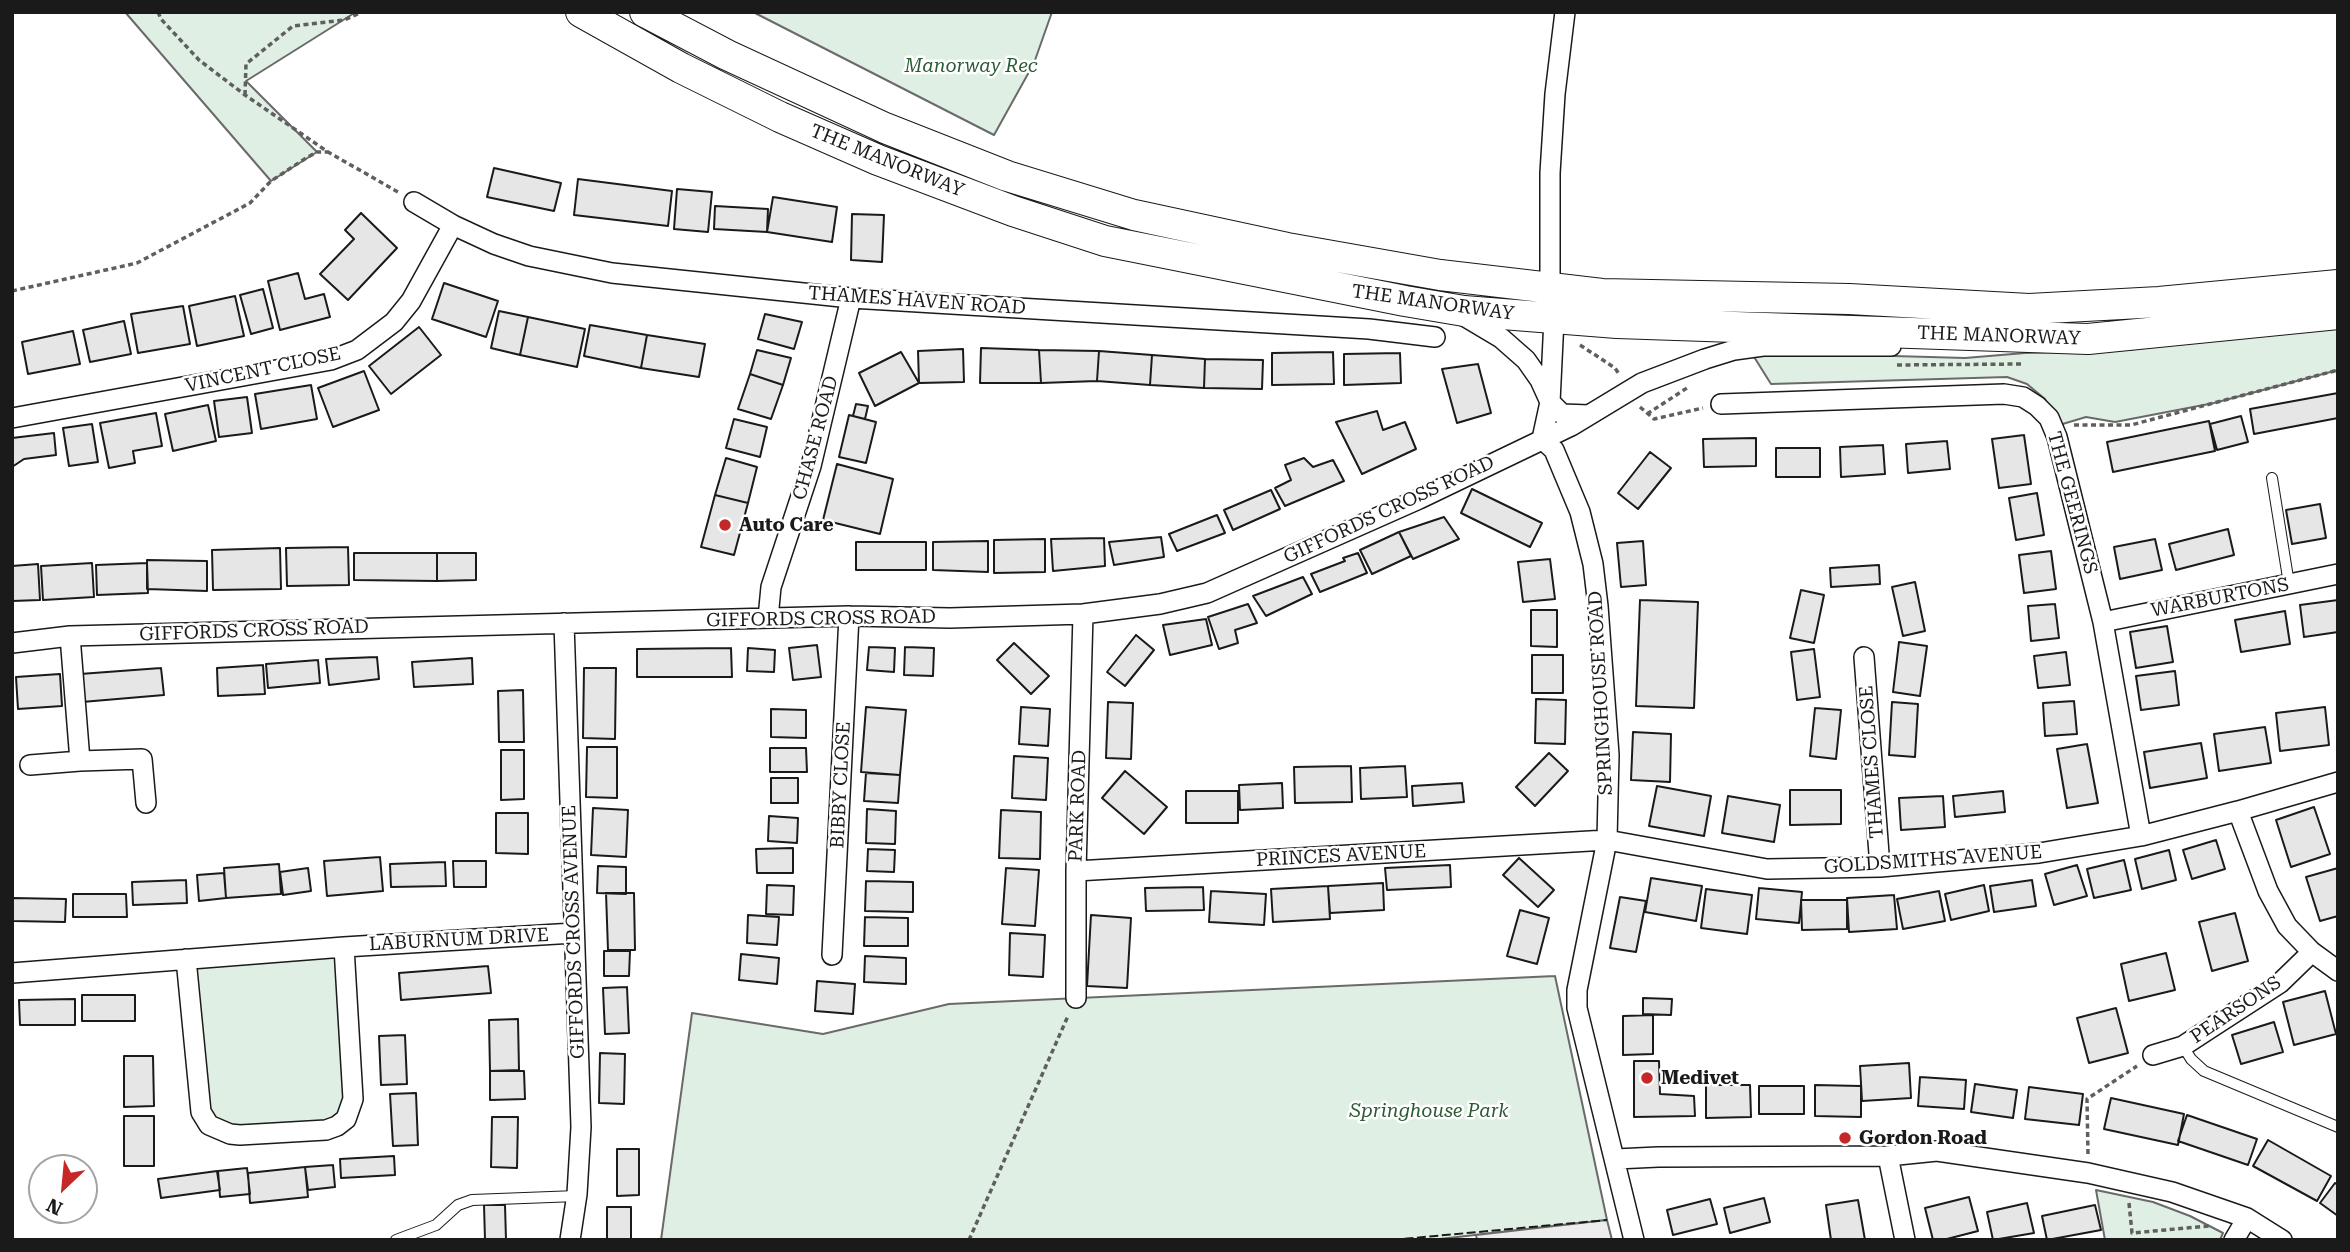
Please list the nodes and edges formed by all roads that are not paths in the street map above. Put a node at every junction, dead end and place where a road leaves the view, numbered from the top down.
1 (581, 12) edge
2 (645, 12) edge
3 (1565, 12) edge
4 (414, 202) road end
5 (453, 225) junction
6 (2338, 285) edge
7 (1550, 288) junction
8 (851, 298) junction
9 (1452, 309) junction
10 (2338, 314) edge
11 (1554, 319) junction
12 (1435, 337) dead end
13 (2088, 339) junction
14 (1550, 402) junction
15 (1721, 404) road end
16 (1589, 415) junction
17 (12, 418) edge
18 (1542, 439) junction
19 (2272, 478) dead end
20 (2338, 573) edge
21 (2289, 584) junction
22 (1083, 614) junction
23 (849, 615) junction
24 (768, 618) junction
25 (2103, 622) junction
26 (564, 623) junction
27 (70, 636) junction
28 (12, 643) edge
29 (1864, 657) dead end
30 (80, 761) junction
31 (30, 765) dead end
32 (2338, 782) edge
33 (146, 803) dead end
34 (2238, 811) junction
35 (2141, 836) junction
36 (1606, 840) junction
37 (1880, 867) junction
38 (1076, 871) junction
39 (574, 933) junction
40 (344, 947) junction
41 (2312, 952) junction
42 (832, 955) dead end
43 (186, 958) junction
44 (2338, 971) edge
45 (12, 973) edge
46 (1076, 998) road end
47 (2183, 1046) junction
48 (2153, 1055) road end
49 (2338, 1127) edge
50 (1888, 1156) junction
51 (1616, 1160) junction
52 (577, 1196) junction
53 (2247, 1218) junction
54 (2235, 1239) edge
55 (396, 1240) edge
56 (570, 1240) edge
57 (1634, 1240) edge
58 (1905, 1240) edge
59 (2282, 1240) edge

1 - 9 main road, THE MANORWAY
2 - 7 main road, THE MANORWAY
3 - 7 street
4 - 5 street, THAMES HAVEN ROAD
5 - 8 street, THAMES HAVEN ROAD
5 - 17 street, VINCENT CLOSE
6 - 7 main road, THE MANORWAY
7 - 11 street
8 - 12 street, THAMES HAVEN ROAD
8 - 24 street, CHASE ROAD
9 - 11 main road, THE MANORWAY
9 - 14 street
10 - 13 main road, THE MANORWAY
11 - 13 main road, THE MANORWAY
11 - 14 street
13 - 16 street, GIFFORDS CROSS ROAD
14 - 16 street
14 - 18 street
15 - 25 street, THE GEERINGS
16 - 18 street, GIFFORDS CROSS ROAD
18 - 22 street, GIFFORDS CROSS ROAD
18 - 36 street, SPRINGHOUSE ROAD
19 - 21 lane
20 - 21 street, WARBURTONS
21 - 25 street, WARBURTONS
22 - 23 street, GIFFORDS CROSS ROAD
22 - 38 street, PARK ROAD
23 - 24 street, GIFFORDS CROSS ROAD
23 - 42 street, BIBBY CLOSE
24 - 26 street, GIFFORDS CROSS ROAD
25 - 35 street, THE GEERINGS
26 - 27 street, GIFFORDS CROSS ROAD
26 - 39 street, GIFFORDS CROSS AVENUE
27 - 28 street, GIFFORDS CROSS ROAD
27 - 30 street
29 - 37 street, THAMES CLOSE
30 - 31 street
30 - 33 street
32 - 34 street, GOLDSMITHS AVENUE
34 - 35 street, GOLDSMITHS AVENUE
34 - 41 street
35 - 37 street, GOLDSMITHS AVENUE
36 - 37 street, GOLDSMITHS AVENUE
36 - 38 street, PRINCES AVENUE
36 - 51 street, SPRINGHOUSE ROAD
38 - 46 street, PARK ROAD
39 - 40 street, LABURNUM DRIVE
39 - 52 street, GIFFORDS CROSS AVENUE
40 - 43 street, LABURNUM DRIVE
40 - 43 street, LABURNUM DRIVE
41 - 44 street
41 - 47 street, PEARSONS
43 - 45 street, LABURNUM DRIVE
47 - 48 street, PEARSONS
47 - 49 lane
50 - 51 street
50 - 53 street
50 - 58 street
51 - 57 street, SPRINGHOUSE ROAD
52 - 55 lane
52 - 56 street, GIFFORDS CROSS AVENUE
53 - 54 street
53 - 59 street

